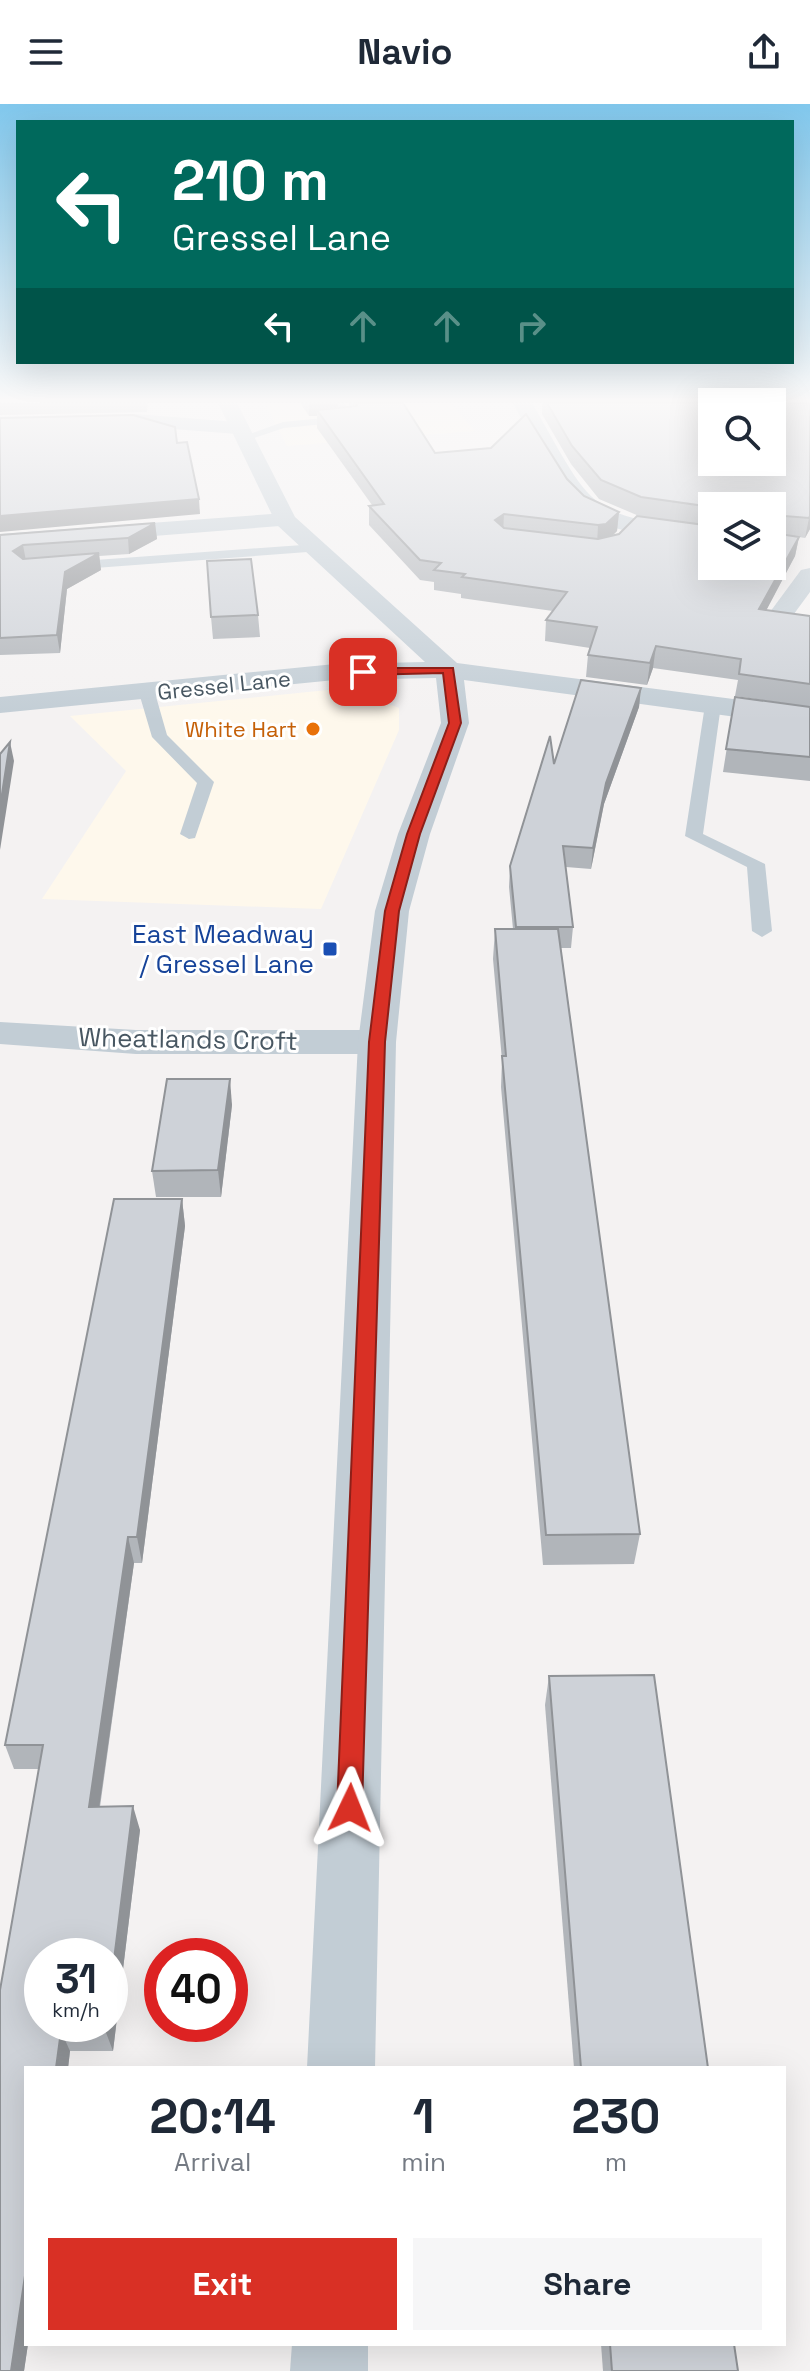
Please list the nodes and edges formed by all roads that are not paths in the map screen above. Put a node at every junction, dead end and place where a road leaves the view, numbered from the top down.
1 (279, 509) edge
2 (590, 509) edge
3 (285, 520) junction
4 (635, 525) junction
5 (698, 535) edge
6 (0, 541) edge
7 (619, 541) edge
8 (316, 548) junction
9 (57, 566) edge
10 (810, 575) edge
11 (782, 613) edge
12 (449, 670) junction
13 (147, 693) junction
14 (0, 705) edge
15 (713, 705) junction
16 (810, 718) edge
17 (189, 834) dead end
18 (762, 931) dead end
19 (0, 1033) edge
20 (377, 1042) junction
21 (341, 2066) edge
22 (330, 2346) edge
23 (329, 2371) edge

1 - 3 street
2 - 4 street
3 - 6 street
3 - 8 street
4 - 5 street
4 - 7 lane
8 - 9 lane
8 - 12 street
10 - 11 street
12 - 13 street, Gressel Lane
12 - 15 street, Gressel Lane
12 - 20 street
13 - 14 street, Gressel Lane
13 - 17 lane
15 - 16 street, Gressel Lane
15 - 18 lane
19 - 20 street, Wheatlands Croft
20 - 21 street
22 - 23 street

